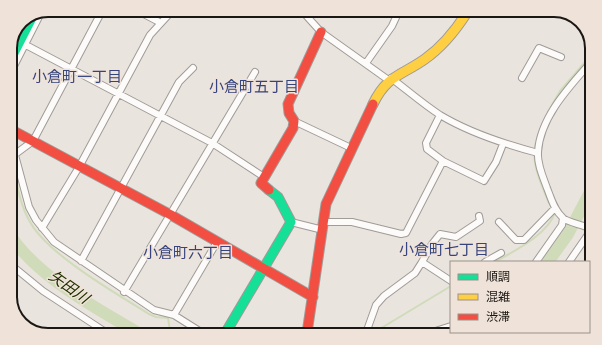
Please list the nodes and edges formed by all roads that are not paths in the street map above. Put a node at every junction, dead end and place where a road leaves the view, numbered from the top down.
1 (98, 17) edge
2 (150, 17) edge
3 (166, 17) edge
4 (308, 17) edge
5 (396, 17) edge
6 (464, 17) edge
7 (38, 19) edge
8 (161, 23) junction
9 (29, 24) edge
10 (321, 32) junction
11 (24, 44) junction
12 (17, 47) edge
13 (561, 57) dead end
14 (17, 59) edge
15 (366, 63) junction
16 (71, 68) junction
17 (193, 68) dead end
18 (585, 69) edge
19 (255, 72) dead end
20 (389, 78) junction
21 (522, 78) dead end
22 (118, 94) junction
23 (440, 115) junction
24 (161, 118) junction
25 (294, 121) junction
26 (17, 133) edge
27 (33, 141) junction
28 (212, 143) junction
29 (503, 144) junction
30 (351, 148) junction
31 (538, 153) junction
32 (17, 154) edge
33 (443, 161) junction
34 (79, 167) junction
35 (17, 170) edge
36 (264, 177) junction
37 (120, 189) junction
38 (555, 208) junction
39 (170, 215) junction
40 (479, 216) dead end
41 (564, 219) junction
42 (291, 222) junction
43 (499, 222) dead end
44 (323, 226) junction
45 (585, 226) edge
46 (42, 228) junction
47 (585, 238) edge
48 (217, 242) junction
49 (501, 253) dead end
50 (81, 261) junction
51 (487, 261) edge
52 (537, 261) edge
53 (570, 261) edge
54 (422, 262) junction
55 (264, 269) junction
56 (17, 270) edge
57 (450, 280) edge
58 (124, 292) junction
59 (313, 298) junction
60 (174, 315) junction
61 (99, 328) edge
62 (195, 328) edge
63 (228, 328) edge
64 (309, 328) edge
65 (368, 328) edge

1 - 16 street
2 - 8 street
3 - 8 street
4 - 10 street
5 - 15 street
6 - 20 street
7 - 11 street
8 - 22 street
9 - 12 street
10 - 15 street
10 - 25 street
11 - 14 street
11 - 16 street
13 - 21 street
15 - 20 street
16 - 22 street
16 - 27 street
17 - 24 street
18 - 31 street
19 - 28 street
20 - 23 street
20 - 30 street
22 - 24 street
22 - 34 street
23 - 29 street
23 - 33 street
24 - 28 street
24 - 37 street
25 - 30 street
25 - 36 street
26 - 27 street
27 - 32 street
27 - 34 street
28 - 36 street
28 - 39 street
29 - 31 street
29 - 33 street
30 - 44 street
31 - 38 street
33 - 44 street
34 - 37 street
34 - 46 street
35 - 46 street
36 - 42 street
37 - 39 street
37 - 50 street
38 - 41 street
38 - 43 street
39 - 48 street
39 - 58 street
40 - 54 street
41 - 45 street
41 - 52 street
42 - 44 street
42 - 55 street
44 - 59 street
46 - 50 street
47 - 53 street
48 - 55 street
48 - 60 street
49 - 51 street
50 - 58 street
54 - 57 street
54 - 65 street
55 - 59 street
55 - 63 street
56 - 61 street
58 - 60 street
59 - 64 street
60 - 62 street

